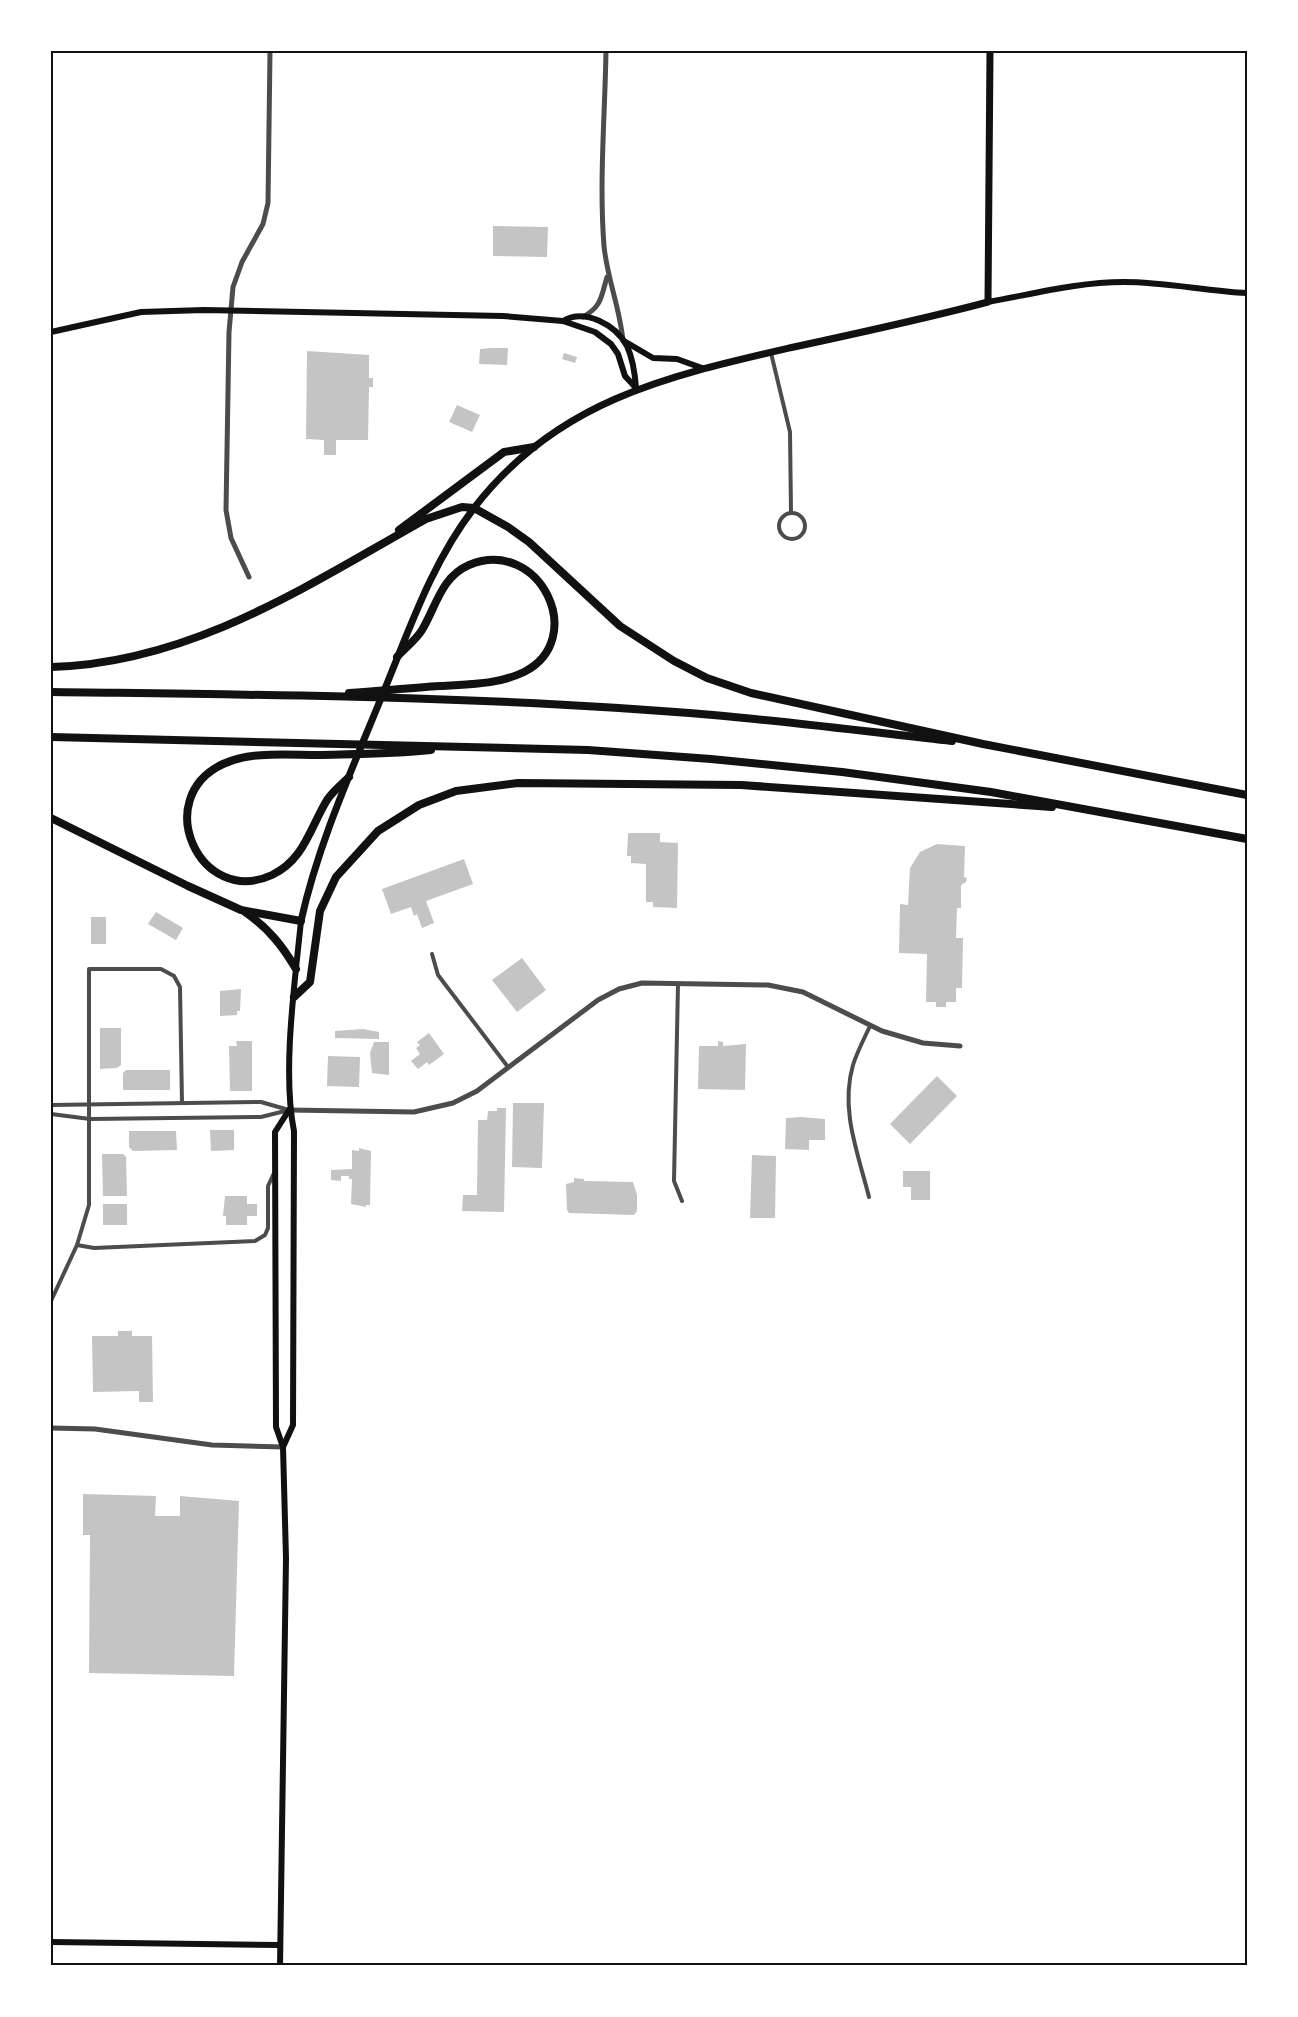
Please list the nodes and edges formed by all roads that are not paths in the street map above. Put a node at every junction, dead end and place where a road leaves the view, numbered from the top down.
1 (270, 51) edge
2 (606, 51) edge
3 (990, 51) edge
4 (608, 276) junction
5 (1247, 293) edge
6 (988, 302) junction
7 (231, 310) junction
8 (583, 317) junction
9 (563, 321) junction
10 (51, 332) edge
11 (623, 341) junction
12 (771, 352) junction
13 (702, 368) junction
14 (636, 388) junction
15 (534, 447) junction
16 (474, 508) junction
17 (791, 512) junction
18 (394, 535) junction
19 (249, 577) dead end
20 (398, 657) junction
21 (51, 667) edge
22 (51, 692) edge
23 (315, 696) junction
24 (51, 737) edge
25 (983, 744) junction
26 (468, 747) junction
27 (349, 777) junction
28 (1247, 795) edge
29 (1086, 810) junction
30 (51, 818) edge
31 (1247, 839) edge
32 (241, 910) junction
33 (301, 921) junction
34 (432, 954) dead end
35 (296, 969) junction
36 (678, 983) junction
37 (294, 997) junction
38 (870, 1026) junction
39 (960, 1046) dead end
40 (508, 1067) junction
41 (182, 1102) junction
42 (51, 1106) edge
43 (89, 1106) junction
44 (289, 1110) junction
45 (51, 1114) edge
46 (90, 1119) junction
47 (275, 1170) junction
48 (869, 1197) dead end
49 (682, 1202) dead end
50 (77, 1245) junction
51 (51, 1301) edge
52 (51, 1428) edge
53 (283, 1447) junction
54 (51, 1942) edge
55 (280, 1945) junction
56 (280, 1966) edge

1 - 7 street
2 - 4 street
3 - 6 main road
4 - 8 street
4 - 11 street
5 - 6 main road
6 - 12 main road
7 - 9 main road
7 - 10 main road
7 - 19 street
8 - 9 main road
8 - 11 main road
9 - 14 main road
11 - 13 main road
11 - 14 main road
12 - 13 main road
12 - 17 street
13 - 14 main road
14 - 15 main road
15 - 16 main road
15 - 18 highway
16 - 18 highway
16 - 20 main road
16 - 25 highway
17 - 17 street
18 - 21 highway
20 - 23 highway
20 - 27 main road
22 - 23 highway
23 - 25 highway
24 - 26 highway
25 - 28 highway
26 - 27 highway
26 - 29 highway
27 - 33 main road
29 - 31 highway
29 - 37 highway
30 - 32 highway
32 - 33 highway
32 - 35 highway
33 - 35 main road
34 - 40 street
35 - 37 main road
36 - 38 street
36 - 40 street
36 - 49 street
37 - 44 main road
38 - 39 street
38 - 48 street
40 - 44 street
41 - 43 street
41 - 43 street
41 - 44 street
42 - 43 street
43 - 46 street
44 - 46 street
44 - 47 main road
44 - 53 main road
45 - 46 street
46 - 50 street
47 - 50 street
47 - 53 main road
50 - 51 street
52 - 53 street
53 - 55 main road
54 - 55 main road
55 - 56 main road

